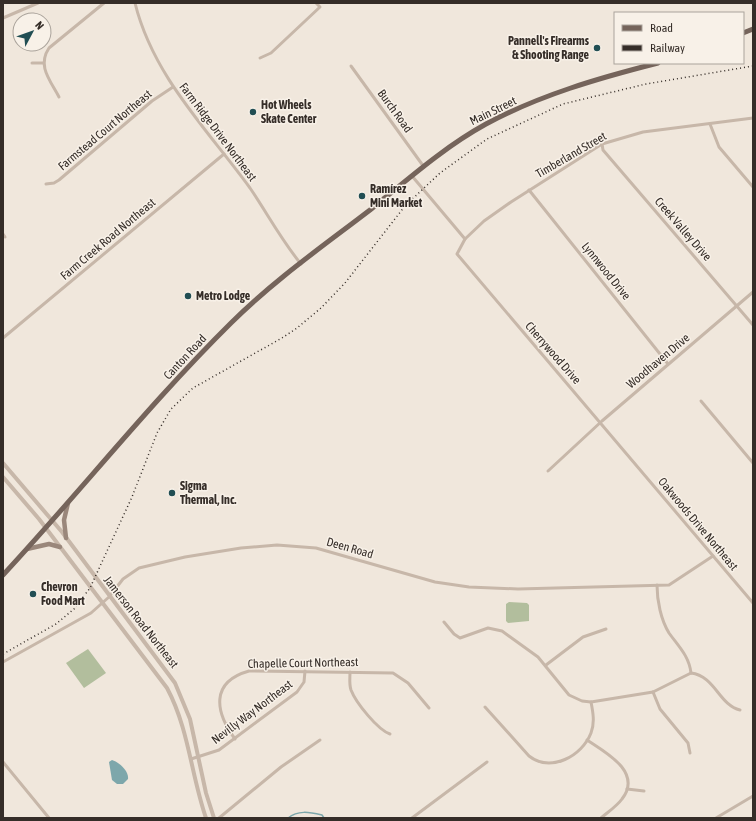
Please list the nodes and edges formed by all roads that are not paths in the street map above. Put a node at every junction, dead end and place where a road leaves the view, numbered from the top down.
1 (38, 3) edge
2 (104, 3) edge
3 (135, 3) edge
4 (316, 3) edge
5 (3, 18) edge
6 (260, 58) dead end
7 (32, 63) dead end
8 (43, 63) junction
9 (654, 64) edge
10 (351, 66) dead end
11 (173, 87) junction
12 (59, 97) dead end
13 (753, 118) edge
14 (710, 124) junction
15 (602, 144) junction
16 (224, 154) junction
17 (424, 167) junction
18 (412, 176) junction
19 (46, 184) dead end
20 (753, 188) edge
21 (529, 190) junction
22 (358, 219) joint
23 (464, 239) junction
24 (301, 264) junction
25 (753, 292) edge
26 (736, 306) junction
27 (753, 325) edge
28 (3, 338) edge
29 (668, 364) junction
30 (701, 401) dead end
31 (601, 423) junction
32 (629, 456) joint
33 (753, 462) edge
34 (3, 463) edge
35 (548, 471) dead end
36 (3, 477) edge
37 (68, 503) junction
38 (53, 520) junction
39 (46, 528) junction
40 (66, 538) junction
41 (60, 547) junction
42 (27, 549) junction
43 (713, 556) junction
44 (3, 575) edge
45 (657, 586) junction
46 (109, 597) junction
47 (102, 603) junction
48 (753, 603) edge
49 (444, 622) dead end
50 (606, 628) dead end
51 (3, 662) edge
52 (546, 665) junction
53 (305, 671) junction
54 (350, 672) junction
55 (691, 674) junction
56 (653, 692) junction
57 (592, 702) junction
58 (485, 707) dead end
59 (429, 708) dead end
60 (740, 710) dead end
61 (390, 734) dead end
62 (235, 739) junction
63 (320, 740) dead end
64 (587, 740) junction
65 (690, 752) dead end
66 (199, 757) junction
67 (191, 759) junction
68 (3, 762) edge
69 (487, 762) dead end
70 (627, 789) junction
71 (644, 792) dead end
72 (753, 796) edge
73 (49, 818) edge
74 (206, 818) edge
75 (214, 818) edge
76 (219, 818) edge
77 (414, 818) edge
78 (601, 818) edge
79 (716, 818) edge

1 - 5 street
2 - 8 street
3 - 11 street, Farm Ridge Drive Northeast
4 - 6 street
7 - 8 street
8 - 12 street
9 - 17 main road, Main Street
10 - 17 street, Burch Road
11 - 16 street, Farm Ridge Drive Northeast
11 - 19 street, Farmstead Court Northeast
13 - 14 street, Timberland Street
14 - 15 street, Timberland Street
14 - 20 street
15 - 21 street, Timberland Street
15 - 26 street, Creek Valley Drive
16 - 24 street, Farm Ridge Drive Northeast
16 - 28 street, Farm Creek Road Northeast
17 - 18 main road, Main Street
18 - 22 main road, Main Street
18 - 23 street
21 - 23 street, Timberland Street
21 - 29 street, Lynnwood Drive
22 - 24 main road, Canton Road
23 - 31 street, Cherrywood Drive
24 - 37 main road, Canton Road
25 - 26 street, Woodhaven Drive
26 - 27 street, Creek Valley Drive
26 - 29 street, Woodhaven Drive
29 - 31 street, Woodhaven Drive
30 - 33 street
31 - 32 street, Cherrywood Drive
31 - 35 street, Woodhaven Drive
32 - 43 street, Oakwoods Drive Northeast
34 - 38 street, Jamerson Road Northeast
36 - 39 street, Jamerson Road Northeast
37 - 38 main road, Canton Road
37 - 40 main road
38 - 39 main road, Canton Road
38 - 40 street, Jamerson Road Northeast
39 - 41 street, Jamerson Road Northeast
39 - 42 main road, Canton Road
40 - 46 street, Jamerson Road Northeast
41 - 42 main road
41 - 47 street, Jamerson Road Northeast
42 - 44 main road, Canton Road
43 - 45 street, Deen Road
43 - 48 street, Oakwoods Drive Northeast
45 - 46 street, Deen Road
45 - 55 street
46 - 47 street, Deen Road
46 - 66 street, Jamerson Road Northeast
47 - 51 street, Deen Road
47 - 67 street, Jamerson Road Northeast
49 - 52 street
50 - 52 street
52 - 57 street
53 - 54 street, Chapelle Court Northeast
53 - 62 street, Nevilly Way Northeast
53 - 62 street, Chapelle Court Northeast
54 - 59 street, Chapelle Court Northeast
54 - 61 street
55 - 56 street
55 - 60 street
56 - 57 street
56 - 65 street
57 - 64 street
58 - 64 street
62 - 66 street, Nevilly Way Northeast
63 - 76 street
64 - 70 street
66 - 67 street, Nevilly Way Northeast
66 - 75 street, Jamerson Road Northeast
67 - 74 street, Jamerson Road Northeast
68 - 73 street
69 - 77 street
70 - 71 street
70 - 78 street
72 - 79 street

